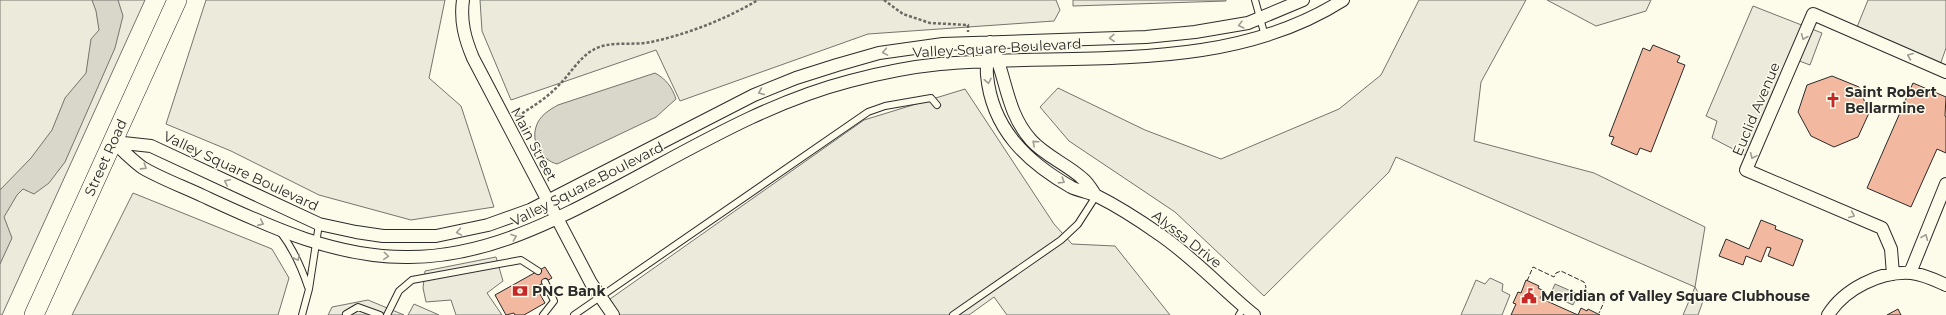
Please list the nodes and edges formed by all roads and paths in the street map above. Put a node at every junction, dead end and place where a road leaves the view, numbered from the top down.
1 (177, 0) edge
2 (463, 0) edge
3 (758, 0) edge
4 (884, 0) edge
5 (1256, 0) edge
6 (1303, 0) edge
7 (1344, 0) edge
8 (1260, 18) junction
9 (968, 33) dead end
10 (1265, 36) junction
11 (990, 42) junction
12 (993, 61) junction
13 (1946, 72) edge
14 (937, 105) dead end
15 (506, 123) junction
16 (114, 142) junction
17 (1946, 184) edge
18 (1096, 196) junction
19 (548, 201) junction
20 (557, 218) junction
21 (319, 224) junction
22 (279, 230) junction
23 (316, 242) junction
24 (538, 271) dead end
25 (1910, 273) junction
26 (1887, 276) junction
27 (545, 282) dead end
28 (1946, 285) edge
29 (309, 289) junction
30 (600, 296) junction
31 (1241, 311) edge
32 (346, 314) dead end
33 (34, 315) edge
34 (302, 315) edge
35 (380, 315) edge
36 (387, 315) edge
37 (543, 315) edge
38 (574, 315) edge
39 (613, 315) edge
40 (953, 315) edge
41 (1254, 315) edge
42 (1828, 315) edge

1 - 16 main road, Street Road
2 - 15 street, Main Street
3 - 15 path
4 - 9 path
5 - 8 lane
6 - 8 street, Valley Square Boulevard
7 - 10 street, Valley Square Boulevard
8 - 10 lane
8 -> 11 street, Valley Square Boulevard
10 - 12 street, Valley Square Boulevard
11 - 12 street, Alyssa Drive
11 -> 19 street, Valley Square Boulevard
12 - 18 street, Alyssa Drive
12 - 20 street, Valley Square Boulevard
13 -> 26 street, Euclid Avenue
14 - 30 lane
15 - 19 street, Main Street
21 -> 16 street, Valley Square Boulevard
16 -> 22 street, Valley Square Boulevard
16 - 33 main road, Street Road
25 -> 17 street
18 - 31 street, Alyssa Drive
18 - 40 lane
19 - 20 street, Main Street
19 -> 21 street, Valley Square Boulevard
23 -> 20 street, Valley Square Boulevard
20 - 30 street, Main Street
21 - 23 lane
22 - 23 street, Valley Square Boulevard
22 -> 29 lane
23 - 29 lane
24 - 36 lane
25 - 26 street
25 - 28 street
26 - 42 street
27 - 37 lane
29 - 34 lane
30 - 38 lane
30 - 39 street, Main Street
31 - 41 street, Alyssa Drive
32 - 35 lane

